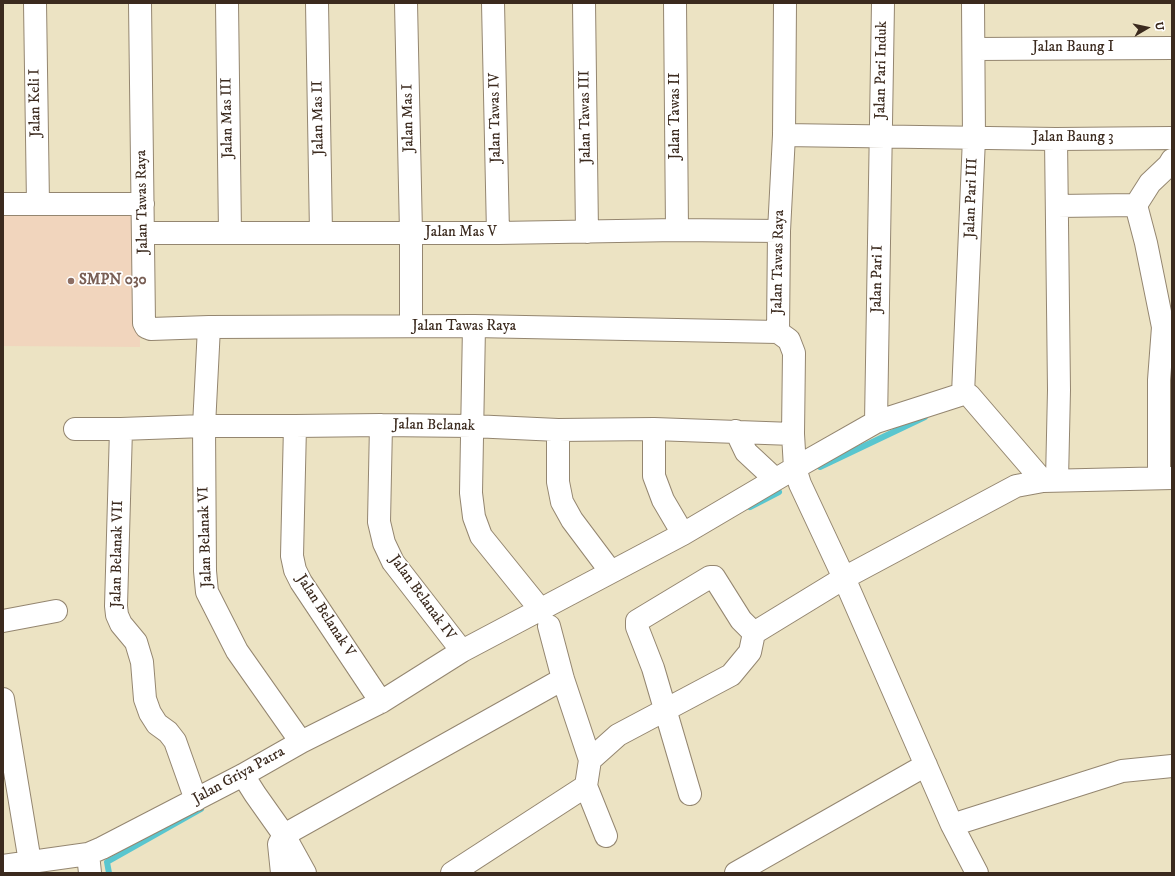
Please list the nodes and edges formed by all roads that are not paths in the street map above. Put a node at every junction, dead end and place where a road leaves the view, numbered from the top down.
1 (35, 3) edge
2 (140, 3) edge
3 (227, 3) edge
4 (317, 3) edge
5 (406, 3) edge
6 (493, 3) edge
7 (584, 3) edge
8 (676, 3) edge
9 (785, 3) edge
10 (883, 3) edge
11 (973, 3) edge
12 (1172, 48) edge
13 (974, 49) junction
14 (784, 135) junction
15 (881, 137) junction
16 (974, 138) junction
17 (1172, 138) edge
18 (1056, 139) junction
19 (1172, 160) edge
20 (3, 204) edge
21 (38, 204) junction
22 (143, 204) junction
23 (1136, 205) junction
24 (1058, 206) junction
25 (677, 230) junction
26 (779, 231) junction
27 (587, 232) junction
28 (143, 233) junction
29 (230, 233) junction
30 (321, 233) junction
31 (411, 233) junction
32 (498, 233) junction
33 (411, 326) junction
34 (474, 326) junction
35 (209, 327) junction
36 (778, 332) junction
37 (963, 394) junction
38 (876, 422) junction
39 (381, 425) junction
40 (204, 426) junction
41 (295, 426) junction
42 (472, 426) junction
43 (75, 429) dead end
44 (121, 429) junction
45 (654, 429) junction
46 (558, 430) junction
47 (736, 431) junction
48 (794, 434) junction
49 (795, 468) junction
50 (1165, 478) edge
51 (775, 480) junction
52 (1050, 480) junction
53 (683, 534) junction
54 (610, 572) junction
55 (844, 578) junction
56 (56, 611) dead end
57 (544, 618) junction
58 (3, 620) edge
59 (754, 633) junction
60 (462, 651) junction
61 (563, 679) junction
62 (3, 699) edge
63 (381, 702) junction
64 (666, 710) junction
65 (301, 742) junction
66 (590, 760) junction
67 (926, 765) junction
68 (1172, 766) edge
69 (247, 781) junction
70 (586, 786) junction
71 (690, 794) dead end
72 (196, 800) junction
73 (952, 826) junction
74 (284, 835) junction
75 (606, 836) dead end
76 (30, 862) junction
77 (89, 864) edge
78 (3, 866) edge
79 (282, 873) edge
80 (305, 873) edge
81 (452, 873) edge
82 (736, 873) edge
83 (977, 873) edge

1 - 21 street, Jalan Keli I
2 - 22 street, Jalan Tawas Raya
3 - 29 street, Jalan Mas III
4 - 30 street, Jalan Mas II
5 - 31 street, Jalan Mas I
6 - 32 street, Jalan Tawas IV
7 - 27 street, Jalan Tawas III
8 - 25 street, Jalan Tawas II
9 - 14 street, Jalan Tawas Raya
10 - 15 street, Jalan Pari Induk
11 - 13 street, Jalan Pari III
12 - 13 street, Jalan Baung I
13 - 16 street, Jalan Pari III
14 - 15 street, Jalan Baung 3
14 - 26 street, Jalan Tawas Raya
15 - 16 street, Jalan Baung 3
15 - 38 street, Jalan Pari I
16 - 18 street, Jalan Baung 3
16 - 37 street, Jalan Pari III
17 - 18 street, Jalan Baung 3
18 - 24 street
19 - 23 street
20 - 21 street
21 - 22 street
22 - 28 street, Jalan Tawas Raya
23 - 24 street
23 - 50 street
24 - 52 street
25 - 26 street, Jalan Mas V
25 - 27 street, Jalan Mas V
26 - 36 street, Jalan Tawas Raya
27 - 32 street, Jalan Mas V
28 - 29 street, Jalan Mas V
28 - 35 street, Jalan Tawas Raya
29 - 30 street, Jalan Mas V
30 - 31 street, Jalan Mas V
31 - 32 street, Jalan Mas V
31 - 33 street, Jalan Mas I
33 - 34 street, Jalan Tawas Raya
33 - 35 street, Jalan Tawas Raya
34 - 36 street, Jalan Tawas Raya
34 - 42 street
35 - 40 street, Jalan Belanak VI
36 - 48 street
37 - 38 street, Jalan Griya Patra
37 - 52 street
38 - 49 street, Jalan Griya Patra
39 - 41 street, Jalan Belanak
39 - 42 street, Jalan Belanak
39 - 60 street, Jalan Belanak IV
40 - 41 street, Jalan Belanak
40 - 44 street, Jalan Belanak
40 - 65 street, Jalan Belanak VI
41 - 63 street, Jalan Belanak V
42 - 46 street, Jalan Belanak
42 - 57 street
43 - 44 street, Jalan Belanak
44 - 72 street, Jalan Belanak VII
45 - 46 street, Jalan Belanak
45 - 47 street, Jalan Belanak
45 - 53 street
46 - 54 street
47 - 48 street, Jalan Belanak
47 - 51 street
48 - 49 street
49 - 51 street, Jalan Griya Patra
49 - 55 street
50 - 52 street
51 - 53 street, Jalan Griya Patra
52 - 55 street
53 - 54 street, Jalan Griya Patra
54 - 57 street, Jalan Griya Patra
55 - 59 street
55 - 67 street
56 - 58 street
57 - 60 street, Jalan Griya Patra
57 - 61 street
59 - 64 street
59 - 64 street
60 - 63 street, Jalan Griya Patra
61 - 66 street
61 - 74 street
62 - 76 street
63 - 65 street, Jalan Griya Patra
64 - 66 street
64 - 71 street
65 - 69 street, Jalan Griya Patra
66 - 70 street
67 - 73 street
67 - 82 street
68 - 73 street
69 - 72 street, Jalan Griya Patra
69 - 74 street
70 - 75 street
70 - 81 street
72 - 77 street, Jalan Griya Patra
73 - 83 street
74 - 79 street
74 - 80 street
76 - 77 street, Jalan Griya Patra
76 - 78 street, Jalan Griya Patra

